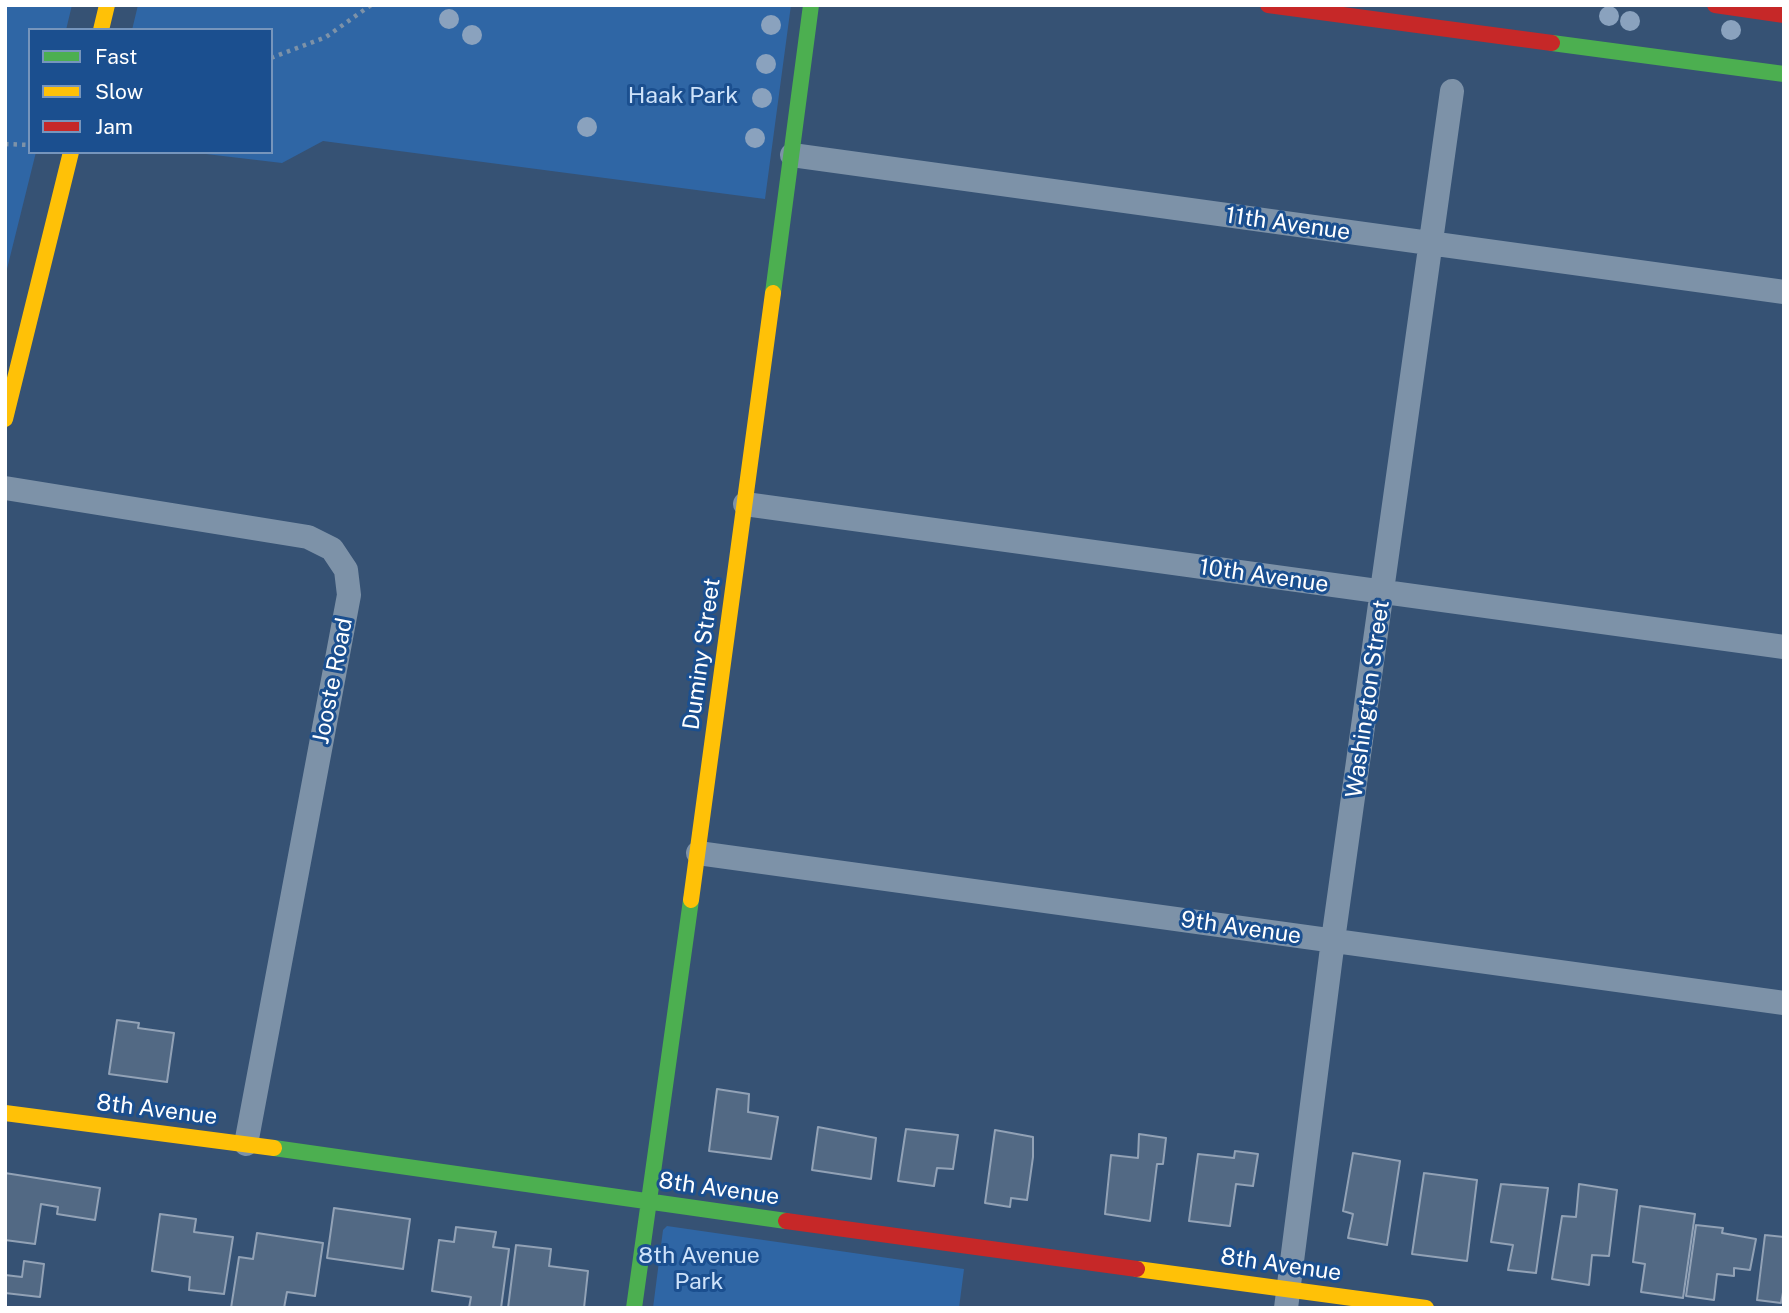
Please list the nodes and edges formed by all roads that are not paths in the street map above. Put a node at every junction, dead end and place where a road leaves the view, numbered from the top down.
1 (107, 5) edge
2 (811, 5) edge
3 (1268, 5) edge
4 (1715, 5) edge
5 (1784, 15) edge
6 (101, 28) edge
7 (1784, 74) edge
8 (1452, 91) dead end
9 (71, 154) edge
10 (792, 155) junction
11 (1430, 244) junction
12 (1784, 292) edge
13 (5, 419) edge
14 (5, 488) edge
15 (745, 504) junction
16 (1383, 593) junction
17 (1784, 647) edge
18 (698, 853) junction
19 (1333, 940) junction
20 (1784, 1003) edge
21 (5, 1113) edge
22 (246, 1144) junction
23 (649, 1202) junction
24 (1287, 1298) edge
25 (634, 1308) edge
26 (1426, 1308) edge

1 - 6 street
2 - 10 street, Duminy Street
3 - 7 street
4 - 5 street
8 - 11 street, Washington Street
9 - 13 street
10 - 11 street, 11th Avenue
10 - 15 street, Duminy Street
11 - 12 street, 11th Avenue
11 - 16 street, Washington Street
14 - 22 street, Jooste Road
15 - 16 street, 10th Avenue
15 - 18 street, Duminy Street
16 - 17 street, 10th Avenue
16 - 19 street, Washington Street
18 - 19 street, 9th Avenue
18 - 23 street, Duminy Street
19 - 20 street, 9th Avenue
19 - 24 street, Washington Street
21 - 22 street, 8th Avenue
22 - 23 street, 8th Avenue
23 - 24 street, 8th Avenue
23 - 25 street, Duminy Street
24 - 26 street, 8th Avenue

